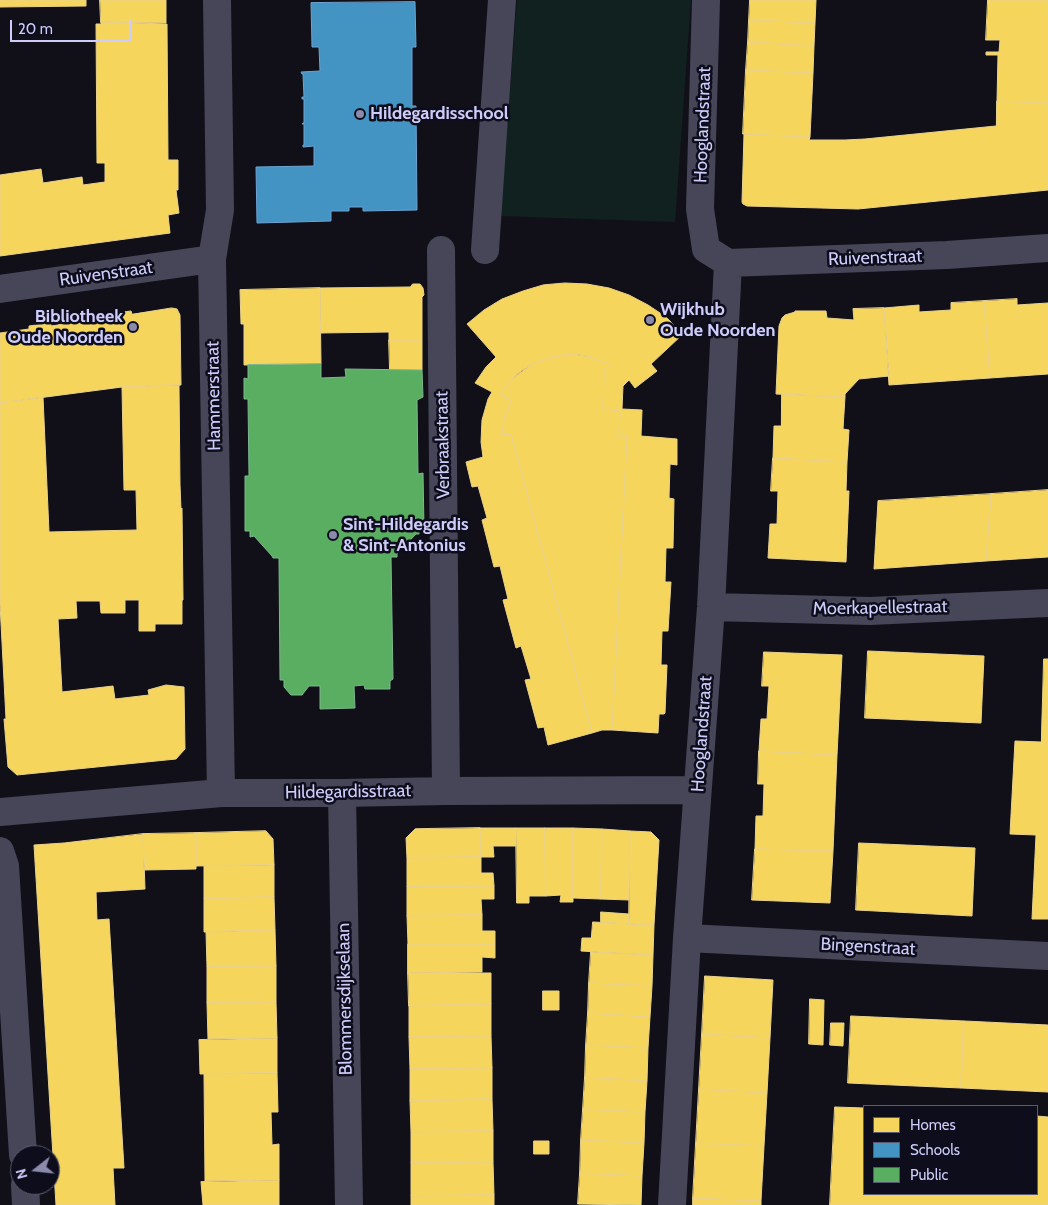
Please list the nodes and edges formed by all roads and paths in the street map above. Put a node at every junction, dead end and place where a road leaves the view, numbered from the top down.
1 (502, 0) edge
2 (706, 0) edge
3 (217, 12) edge
4 (1048, 248) edge
5 (441, 250) dead end
6 (485, 250) dead end
7 (717, 256) junction
8 (212, 259) junction
9 (0, 289) edge
10 (1048, 603) edge
11 (711, 607) junction
12 (697, 790) junction
13 (446, 791) junction
14 (221, 793) junction
15 (342, 793) junction
16 (0, 812) edge
17 (0, 850) edge
18 (687, 938) junction
19 (1048, 956) edge
20 (22, 1145) edge
21 (349, 1205) edge
22 (672, 1205) edge

1 - 6 street
2 - 7 street, Hooglandstraat
3 - 8 street, Hammerstraat
4 - 7 street, Ruivenstraat
5 - 13 street, Verbraakstraat
7 - 11 street, Hooglandstraat
8 - 9 street, Ruivenstraat
8 - 14 street, Hammerstraat
10 - 11 street, Moerkapellestraat
11 - 12 street, Hooglandstraat
12 - 13 street, Hildegardisstraat
12 - 18 street, Hooglandstraat
13 - 15 street, Hildegardisstraat
14 - 15 street, Hildegardisstraat
14 - 16 street, Hildegardisstraat
15 - 21 street, Blommersdijkselaan
17 - 20 street
18 - 19 street, Bingenstraat
18 - 22 street, Hooglandstraat

